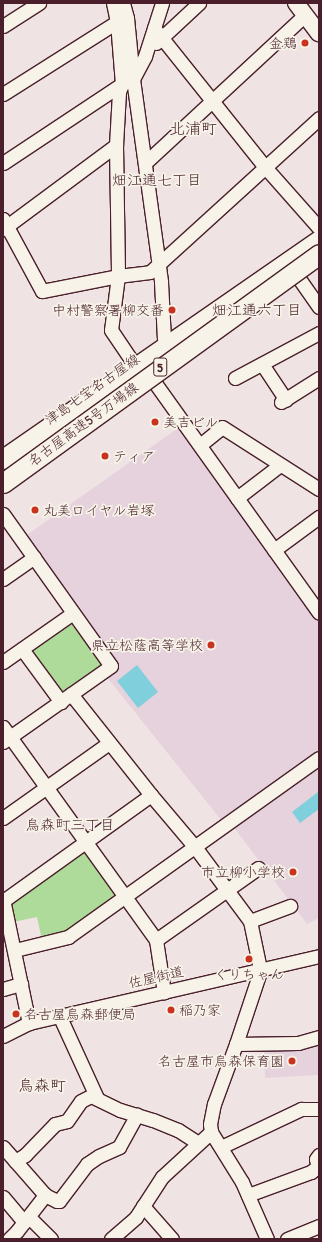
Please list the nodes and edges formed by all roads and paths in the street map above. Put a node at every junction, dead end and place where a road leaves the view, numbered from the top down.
1 (39, 3) edge
2 (113, 3) edge
3 (123, 3) edge
4 (162, 3) edge
5 (199, 3) edge
6 (300, 9) edge
7 (117, 22) junction
8 (3, 26) edge
9 (319, 32) edge
10 (158, 33) junction
11 (127, 81) junction
12 (3, 94) edge
13 (213, 101) junction
14 (319, 118) edge
15 (116, 145) junction
16 (145, 162) junction
17 (3, 163) edge
18 (265, 167) junction
19 (4, 224) edge
20 (319, 229) edge
21 (319, 240) edge
22 (319, 254) edge
23 (319, 259) edge
24 (158, 265) junction
25 (319, 265) edge
26 (118, 276) junction
27 (300, 280) junction
28 (319, 307) edge
29 (319, 333) edge
30 (164, 339) junction
31 (132, 361) junction
32 (262, 364) junction
33 (235, 378) dead end
34 (319, 378) edge
35 (155, 383) junction
36 (200, 445) junction
37 (3, 451) edge
38 (3, 459) edge
39 (280, 464) junction
40 (3, 471) edge
41 (3, 482) edge
42 (319, 489) edge
43 (3, 491) edge
44 (237, 498) junction
45 (3, 514) edge
46 (319, 517) edge
47 (274, 550) junction
48 (34, 557) junction
49 (3, 580) edge
50 (317, 604) edge
51 (73, 613) junction
52 (22, 648) junction
53 (3, 662) edge
54 (66, 698) junction
55 (5, 735) edge
56 (110, 743) junction
57 (319, 758) edge
58 (47, 787) junction
59 (151, 795) junction
60 (3, 818) edge
61 (86, 842) junction
62 (195, 847) junction
63 (258, 868) dead end
64 (227, 890) junction
65 (125, 895) junction
66 (3, 900) edge
67 (290, 906) dead end
68 (250, 921) junction
69 (156, 940) junction
70 (15, 950) junction
71 (319, 956) edge
72 (260, 969) junction
73 (21, 984) junction
74 (3, 989) edge
75 (164, 992) junction
76 (60, 1015) junction
77 (29, 1023) junction
78 (3, 1036) edge
79 (319, 1037) edge
80 (236, 1044) junction
81 (97, 1098) junction
82 (319, 1109) edge
83 (137, 1115) junction
84 (212, 1132) junction
85 (198, 1143) junction
86 (3, 1147) edge
87 (221, 1147) junction
88 (319, 1155) edge
89 (15, 1161) junction
90 (44, 1195) junction
91 (248, 1195) junction
92 (3, 1197) edge
93 (143, 1206) junction
94 (27, 1220) junction
95 (319, 1226) edge
96 (9, 1239) edge
97 (51, 1239) edge
98 (111, 1239) edge
99 (172, 1239) edge
100 (267, 1239) edge
101 (287, 1239) edge

1 - 8 street
2 - 7 street
3 - 11 street
4 - 10 street
5 - 10 street
6 - 9 main road
6 - 13 street
7 - 11 street
7 - 12 street
10 - 11 street
10 - 13 street
11 - 15 street
11 - 16 street
11 - 17 street
13 - 16 street
13 - 18 street
14 - 18 street
15 - 19 street
15 - 26 street
16 - 24 street
18 - 20 street
18 - 24 street
19 - 26 street
20 - 30 main road, 津島七宝名古屋線
21 - 38 highway, 名古屋高速5号万場線 / 5
22 - 41 highway, 名古屋高速5号万場線 / 5, bridge
23 - 40 highway
24 - 26 street
24 - 30 street
25 - 27 main road
26 - 31 street
27 - 28 street
27 - 35 main road
29 - 32 street
30 - 31 main road, 津島七宝名古屋線
31 - 37 main road, 津島七宝名古屋線
32 - 33 street
32 - 34 street
35 - 36 street
35 - 43 main road
36 - 39 street
36 - 44 street
39 - 42 street
39 - 44 street
44 - 47 street
45 - 48 street
46 - 47 street
47 - 50 street
48 - 49 street
48 - 51 street
51 - 52 street
51 - 54 street
52 - 53 street
52 - 54 street
54 - 55 street
54 - 56 street
55 - 58 street
56 - 58 street
56 - 59 street
57 - 62 street
58 - 60 street
58 - 61 street
59 - 61 street
59 - 62 street
61 - 65 street
61 - 66 street
62 - 64 street
62 - 65 street
63 - 64 street
64 - 68 street
64 - 69 street
65 - 69 street
65 - 70 street
66 - 70 street
67 - 68 street
68 - 72 street
69 - 75 street
70 - 73 street
71 - 72 street, 佐屋街道
72 - 75 street, 佐屋街道
72 - 80 street
73 - 74 street
73 - 77 street
75 - 76 street, 佐屋街道
76 - 77 street, 佐屋街道
76 - 81 street
77 - 78 street, 佐屋街道
79 - 80 street
80 - 84 street
81 - 83 street
81 - 89 street
82 - 87 street
83 - 85 street
83 - 90 street
84 - 85 street
84 - 87 street
85 - 93 street
86 - 89 street
87 - 91 street
88 - 91 street
89 - 90 street
90 - 94 street
91 - 100 street
92 - 94 street
93 - 98 street
93 - 99 street
94 - 96 street
94 - 97 street
95 - 101 street

